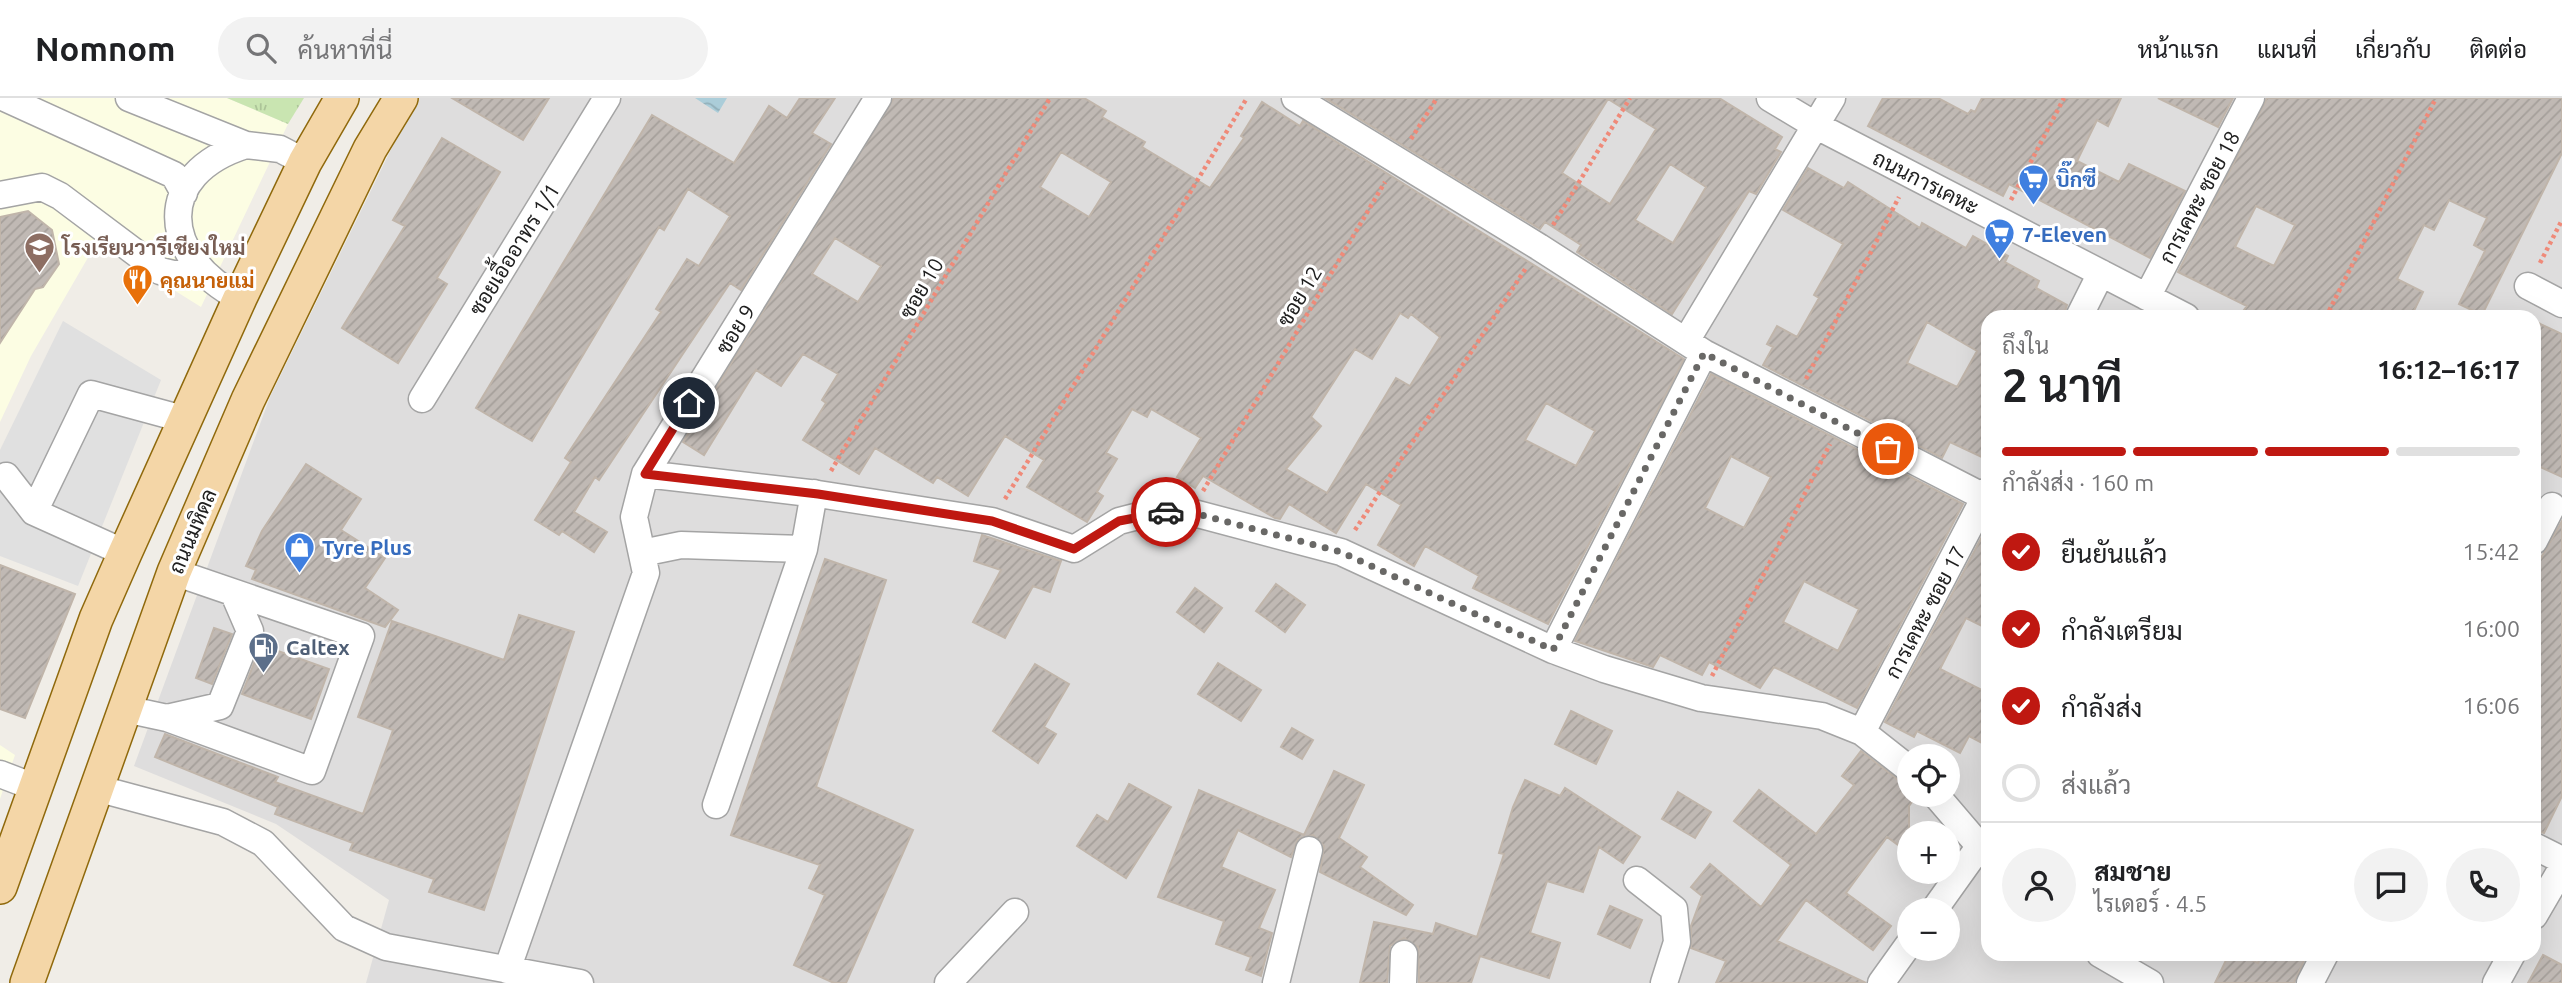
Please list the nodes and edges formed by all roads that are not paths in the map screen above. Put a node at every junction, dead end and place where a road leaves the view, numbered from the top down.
1 (5, 98) edge
2 (129, 98) edge
3 (342, 98) edge
4 (401, 98) edge
5 (607, 98) edge
6 (878, 98) edge
7 (1295, 98) edge
8 (1770, 98) edge
9 (1832, 98) edge
10 (2251, 98) edge
11 (1815, 125) junction
12 (246, 145) junction
13 (305, 162) junction
14 (184, 193) junction
15 (0, 195) edge
16 (204, 273) junction
17 (2101, 273) junction
18 (2528, 286) dead end
19 (2147, 297) junction
20 (240, 298) junction
21 (2562, 304) edge
22 (2082, 310) edge
23 (2172, 310) edge
24 (1695, 347) junction
25 (422, 399) dead end
26 (183, 419) junction
27 (645, 474) junction
28 (6, 476) dead end
29 (816, 493) junction
30 (1981, 493) edge
31 (2549, 505) edge
32 (1981, 507) edge
33 (34, 512) junction
34 (2541, 524) edge
35 (804, 549) junction
36 (125, 553) junction
37 (644, 563) junction
38 (174, 572) junction
39 (234, 594) junction
40 (1553, 650) junction
41 (125, 709) junction
42 (167, 718) junction
43 (1862, 732) junction
44 (1897, 760) edge
45 (0, 774) edge
46 (34, 787) junction
47 (96, 788) junction
48 (716, 805) dead end
49 (1946, 807) edge
50 (1981, 848) edge
51 (1308, 849) dead end
52 (2541, 850) edge
53 (1981, 855) edge
54 (2562, 860) edge
55 (2562, 867) edge
56 (1637, 880) dead end
57 (0, 887) edge
58 (1944, 898) edge
59 (2541, 904) edge
60 (1015, 912) dead end
61 (1404, 954) dead end
62 (1897, 961) edge
63 (2119, 961) edge
64 (2321, 961) edge
65 (2508, 961) edge
66 (507, 970) junction
67 (27, 983) edge
68 (580, 983) edge
69 (948, 983) edge
70 (1276, 983) edge
71 (1403, 983) edge
72 (1664, 983) edge
73 (1881, 983) edge
74 (2150, 983) edge
75 (2310, 983) edge
76 (2496, 983) edge

1 - 14 street
2 - 12 street
3 - 13 main road
4 - 38 main road, ถนนมหิดล
5 - 25 street, ซอยเอื้ออาทร 1/1
6 - 27 street, ซอย 9
7 - 24 street
8 - 11 street, ถนนการเคหะ
9 - 11 street
10 - 19 street, การเคหะ ซอย 18
11 - 17 street, ถนนการเคหะ
11 - 24 street
12 - 13 street
12 - 14 street
13 - 20 main road
14 - 16 street
15 - 16 street
16 - 20 street
17 - 19 street, ถนนการเคหะ
17 - 22 street
18 - 21 street
19 - 23 street, ถนนการเคหะ
20 - 26 main road
24 - 30 street
24 - 40 street
26 - 33 street
26 - 36 main road
27 - 29 street
27 - 37 street, ซอย 9
28 - 33 street
29 - 35 street
29 - 40 street
31 - 34 street
32 - 43 street, การเคหะ ซอย 17
33 - 36 street
35 - 37 street
35 - 48 street
36 - 46 main road
37 - 66 street
38 - 39 street
38 - 41 main road, ถนนมหิดล
39 - 42 street
39 - 42 street
40 - 43 street
41 - 42 street
41 - 47 main road, ถนนมหิดล
43 - 44 street
45 - 46 street
46 - 57 main road
47 - 66 street
47 - 67 main road, ถนนมหิดล
49 - 50 street
51 - 70 street
52 - 54 street
53 - 58 street
55 - 59 street
56 - 72 street
60 - 69 street
61 - 71 street
62 - 73 street
63 - 74 street
64 - 75 street
65 - 76 street
66 - 68 street

